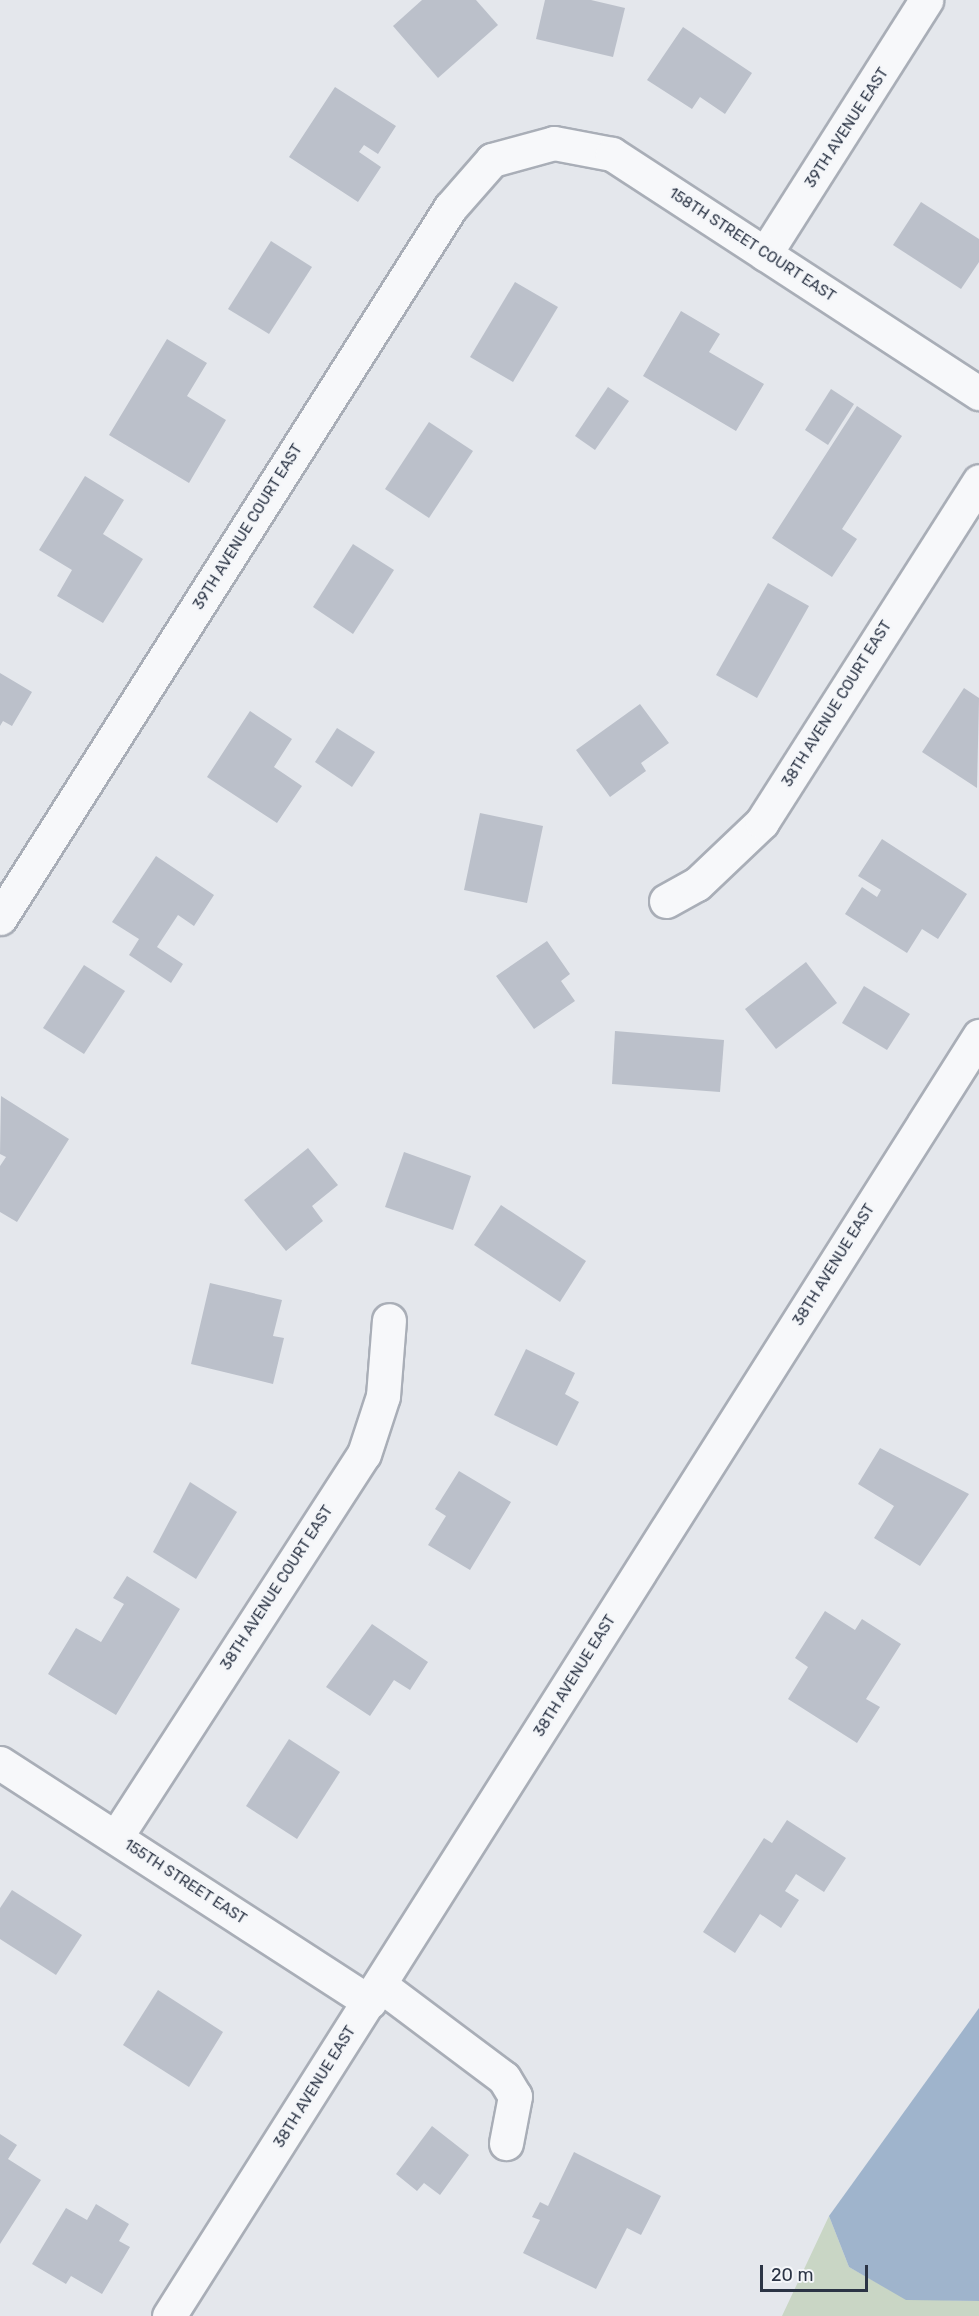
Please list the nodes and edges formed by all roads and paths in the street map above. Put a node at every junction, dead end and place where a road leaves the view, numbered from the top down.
1 (926, 0) edge
2 (510, 152) joint
3 (765, 254) junction
4 (979, 393) edge
5 (979, 482) edge
6 (666, 901) dead end
7 (0, 918) edge
8 (979, 1036) edge
9 (389, 1320) dead end
10 (0, 1763) edge
11 (116, 1837) junction
12 (374, 1994) junction
13 (506, 2143) dead end
14 (169, 2316) edge

1 - 3 street, 39TH AVENUE EAST
2 - 3 street, 158TH STREET COURT EAST
2 - 7 street, 39TH AVENUE COURT EAST
3 - 4 street, 158TH STREET COURT EAST
5 - 6 street, 38TH AVENUE COURT EAST
8 - 12 street, 38TH AVENUE EAST
9 - 11 street, 38TH AVENUE COURT EAST
10 - 11 street, 155TH STREET EAST
11 - 12 street, 155TH STREET EAST
12 - 13 street, 155TH STREET EAST
12 - 14 street, 38TH AVENUE EAST

